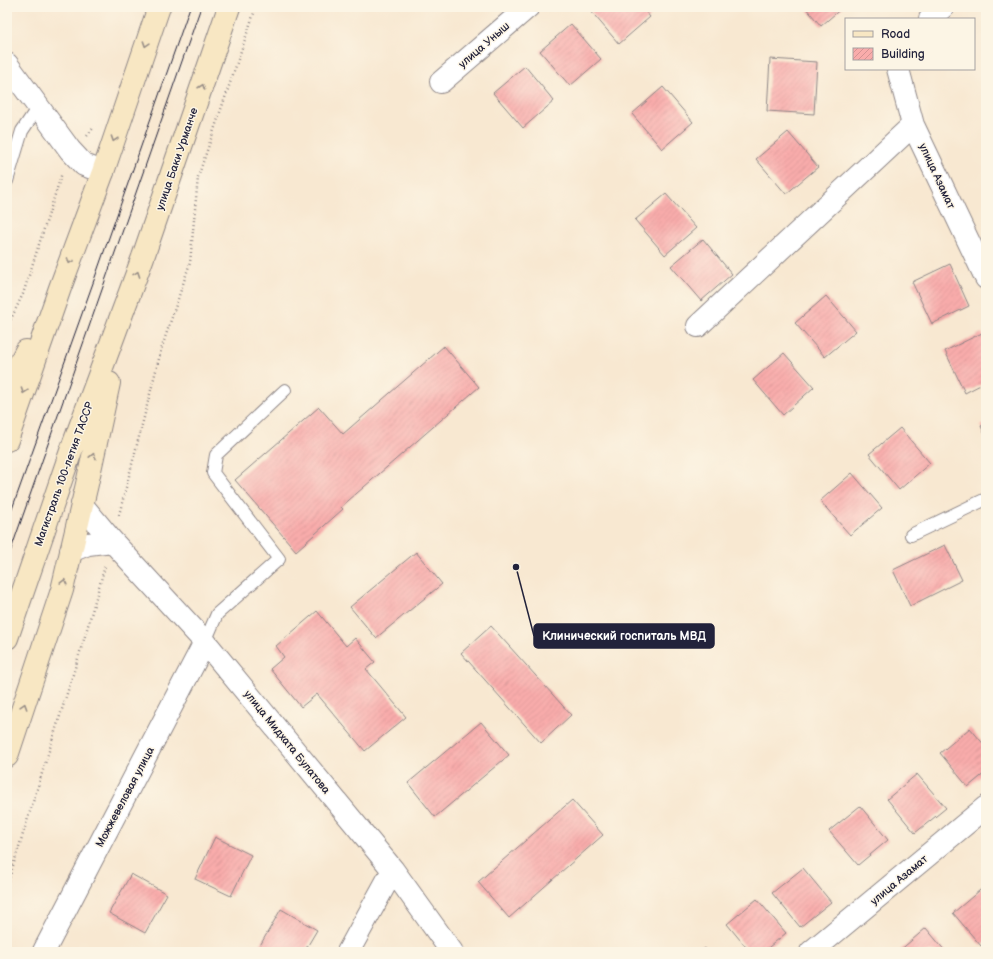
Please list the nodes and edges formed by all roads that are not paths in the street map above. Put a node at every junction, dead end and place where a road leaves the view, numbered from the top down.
1 (159, 7) edge
2 (229, 7) edge
3 (528, 7) edge
4 (943, 7) edge
5 (931, 18) edge
6 (7, 64) edge
7 (898, 70) edge
8 (441, 82) dead end
9 (38, 107) junction
10 (913, 125) junction
11 (103, 172) junction
12 (7, 181) edge
13 (986, 278) edge
14 (60, 288) junction
15 (124, 311) junction
16 (698, 326) dead end
17 (7, 388) edge
18 (285, 390) dead end
19 (7, 440) edge
20 (986, 499) edge
21 (82, 505) junction
22 (911, 535) dead end
23 (112, 542) junction
24 (71, 551) junction
25 (7, 638) edge
26 (205, 642) junction
27 (7, 756) edge
28 (986, 807) edge
29 (392, 870) junction
30 (44, 951) dead end
31 (348, 952) edge
32 (452, 952) edge
33 (811, 952) edge

1 -> 11 main road
15 -> 2 main road, улица Баки Урманче
3 - 8 street, улица Уныш
4 - 5 street
6 - 9 street
7 - 10 street, улица Азамат
9 - 11 street
9 - 12 lane
10 - 13 street, улица Азамат
10 - 16 street
11 -> 14 main road
14 - 17 main road
14 -> 19 main road
21 -> 15 main road
15 - 25 main road, Магистраль 100-летия ТАССР
18 - 26 lane
20 - 22 lane
21 - 23 street, улица Мидхата Булатова
21 - 24 main road
23 - 24 street
23 - 26 street, улица Мидхата Булатова
27 -> 24 main road
26 - 29 street, улица Мидхата Булатова
26 - 30 street, Можжевеловая улица
28 - 33 street, улица Азамат
29 - 31 street
29 - 32 street, улица Мидхата Булатова

